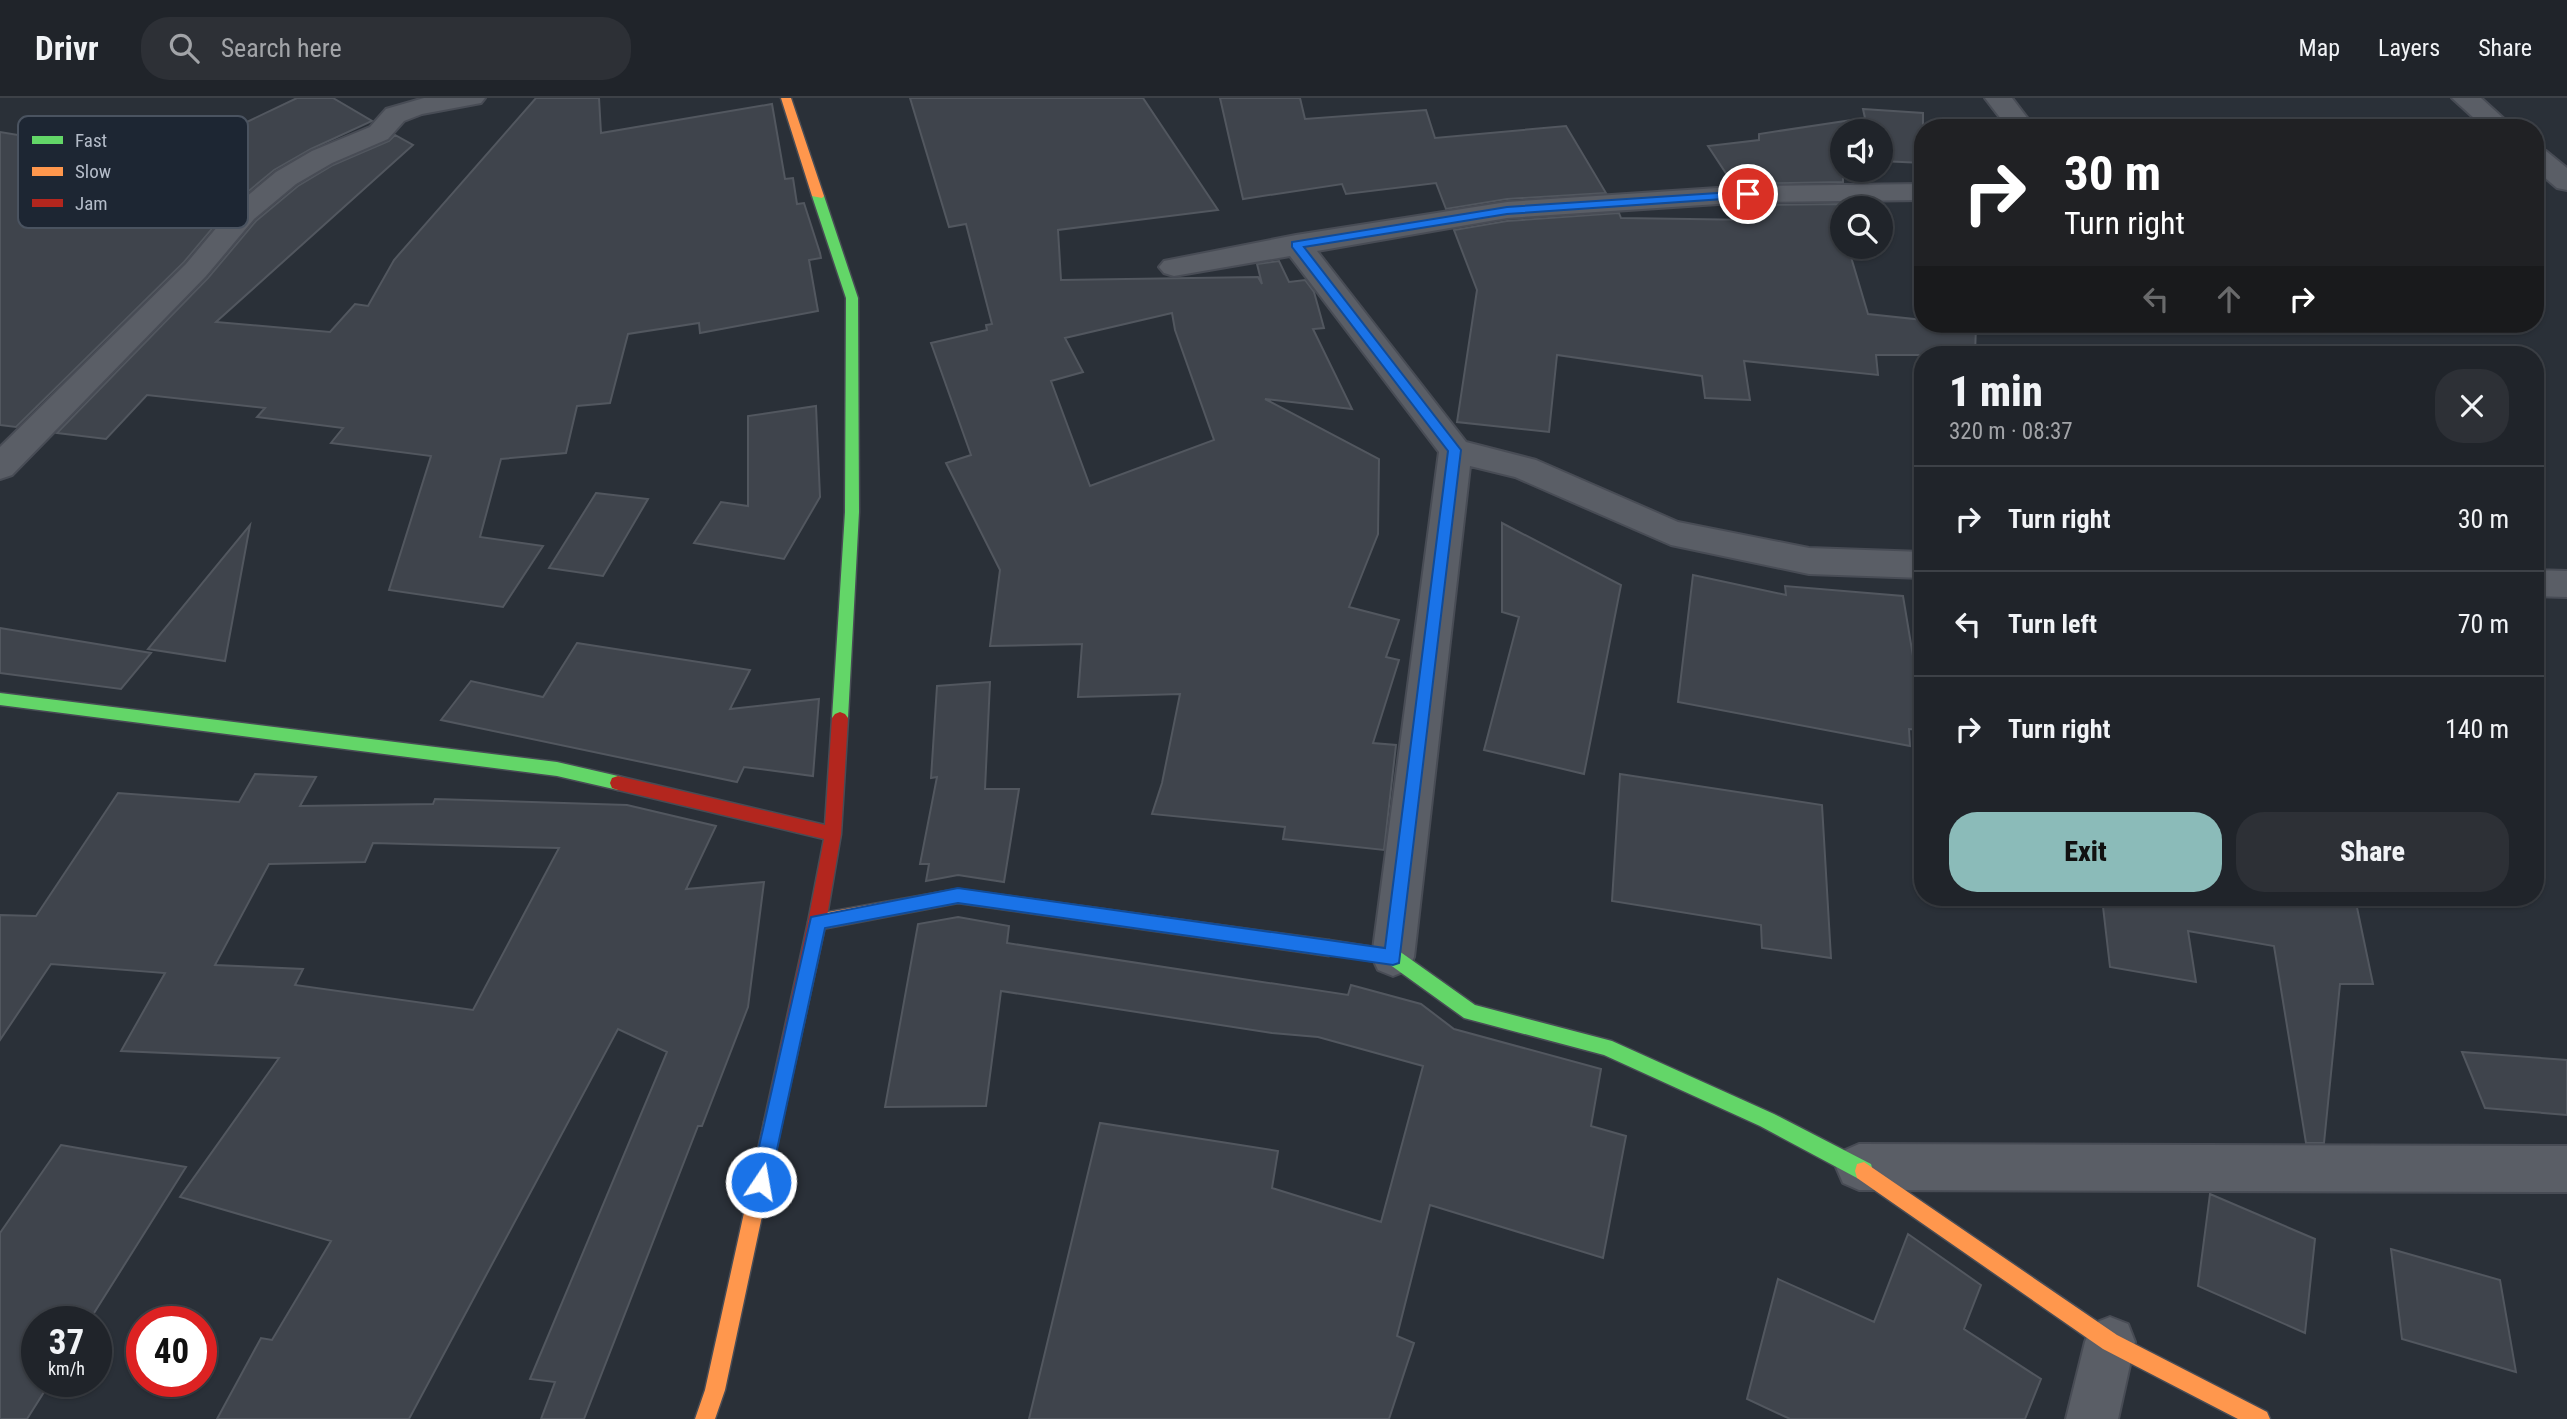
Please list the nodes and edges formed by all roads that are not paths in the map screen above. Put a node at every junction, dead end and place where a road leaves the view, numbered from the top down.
1 (372, 98) edge
2 (472, 98) edge
3 (786, 98) edge
4 (1998, 98) edge
5 (2465, 98) edge
6 (2015, 119) edge
7 (2490, 119) edge
8 (379, 133) junction
9 (2544, 163) edge
10 (2567, 182) edge
11 (1914, 192) edge
12 (248, 210) edge
13 (231, 228) edge
14 (1296, 244) junction
15 (1174, 267) dead end
16 (1455, 450) junction
17 (0, 467) edge
18 (1914, 565) edge
19 (2544, 583) edge
20 (2567, 584) edge
21 (0, 699) edge
22 (834, 834) junction
23 (817, 922) junction
24 (1393, 957) junction
25 (1859, 1167) junction
26 (2567, 1170) edge
27 (2110, 1342) junction
28 (705, 1419) edge
29 (2092, 1419) edge
30 (2260, 1419) edge

1 - 8 street
2 - 8 street
3 - 22 street
4 - 6 street
5 - 7 street
8 - 12 street
9 - 10 street
11 - 14 street
13 - 17 street
14 - 15 street
14 - 16 street
16 - 18 street
16 - 24 street
19 - 20 street
21 - 22 street
22 - 23 street
23 - 24 street
23 - 28 street
24 - 25 street
25 - 26 street
25 - 27 street
27 - 29 street
27 - 30 street

